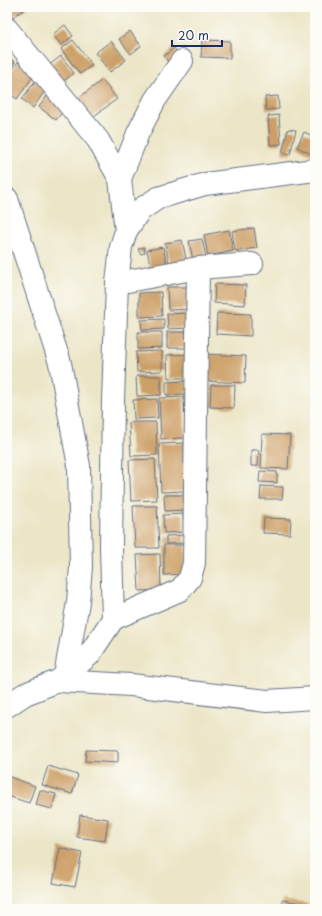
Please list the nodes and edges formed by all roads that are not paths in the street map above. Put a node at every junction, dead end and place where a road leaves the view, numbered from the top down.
1 (7, 29) edge
2 (182, 61) dead end
3 (315, 170) edge
4 (120, 179) junction
5 (7, 199) edge
6 (126, 231) junction
7 (252, 264) dead end
8 (198, 268) junction
9 (117, 283) junction
10 (113, 619) junction
11 (61, 679) junction
12 (315, 698) edge
13 (7, 706) edge

1 - 4 street
2 - 4 street
3 - 6 street
4 - 6 street
5 - 11 street
6 - 9 street
7 - 8 street
8 - 9 street
8 - 10 street
9 - 10 street
10 - 11 street
11 - 12 street
11 - 13 street

